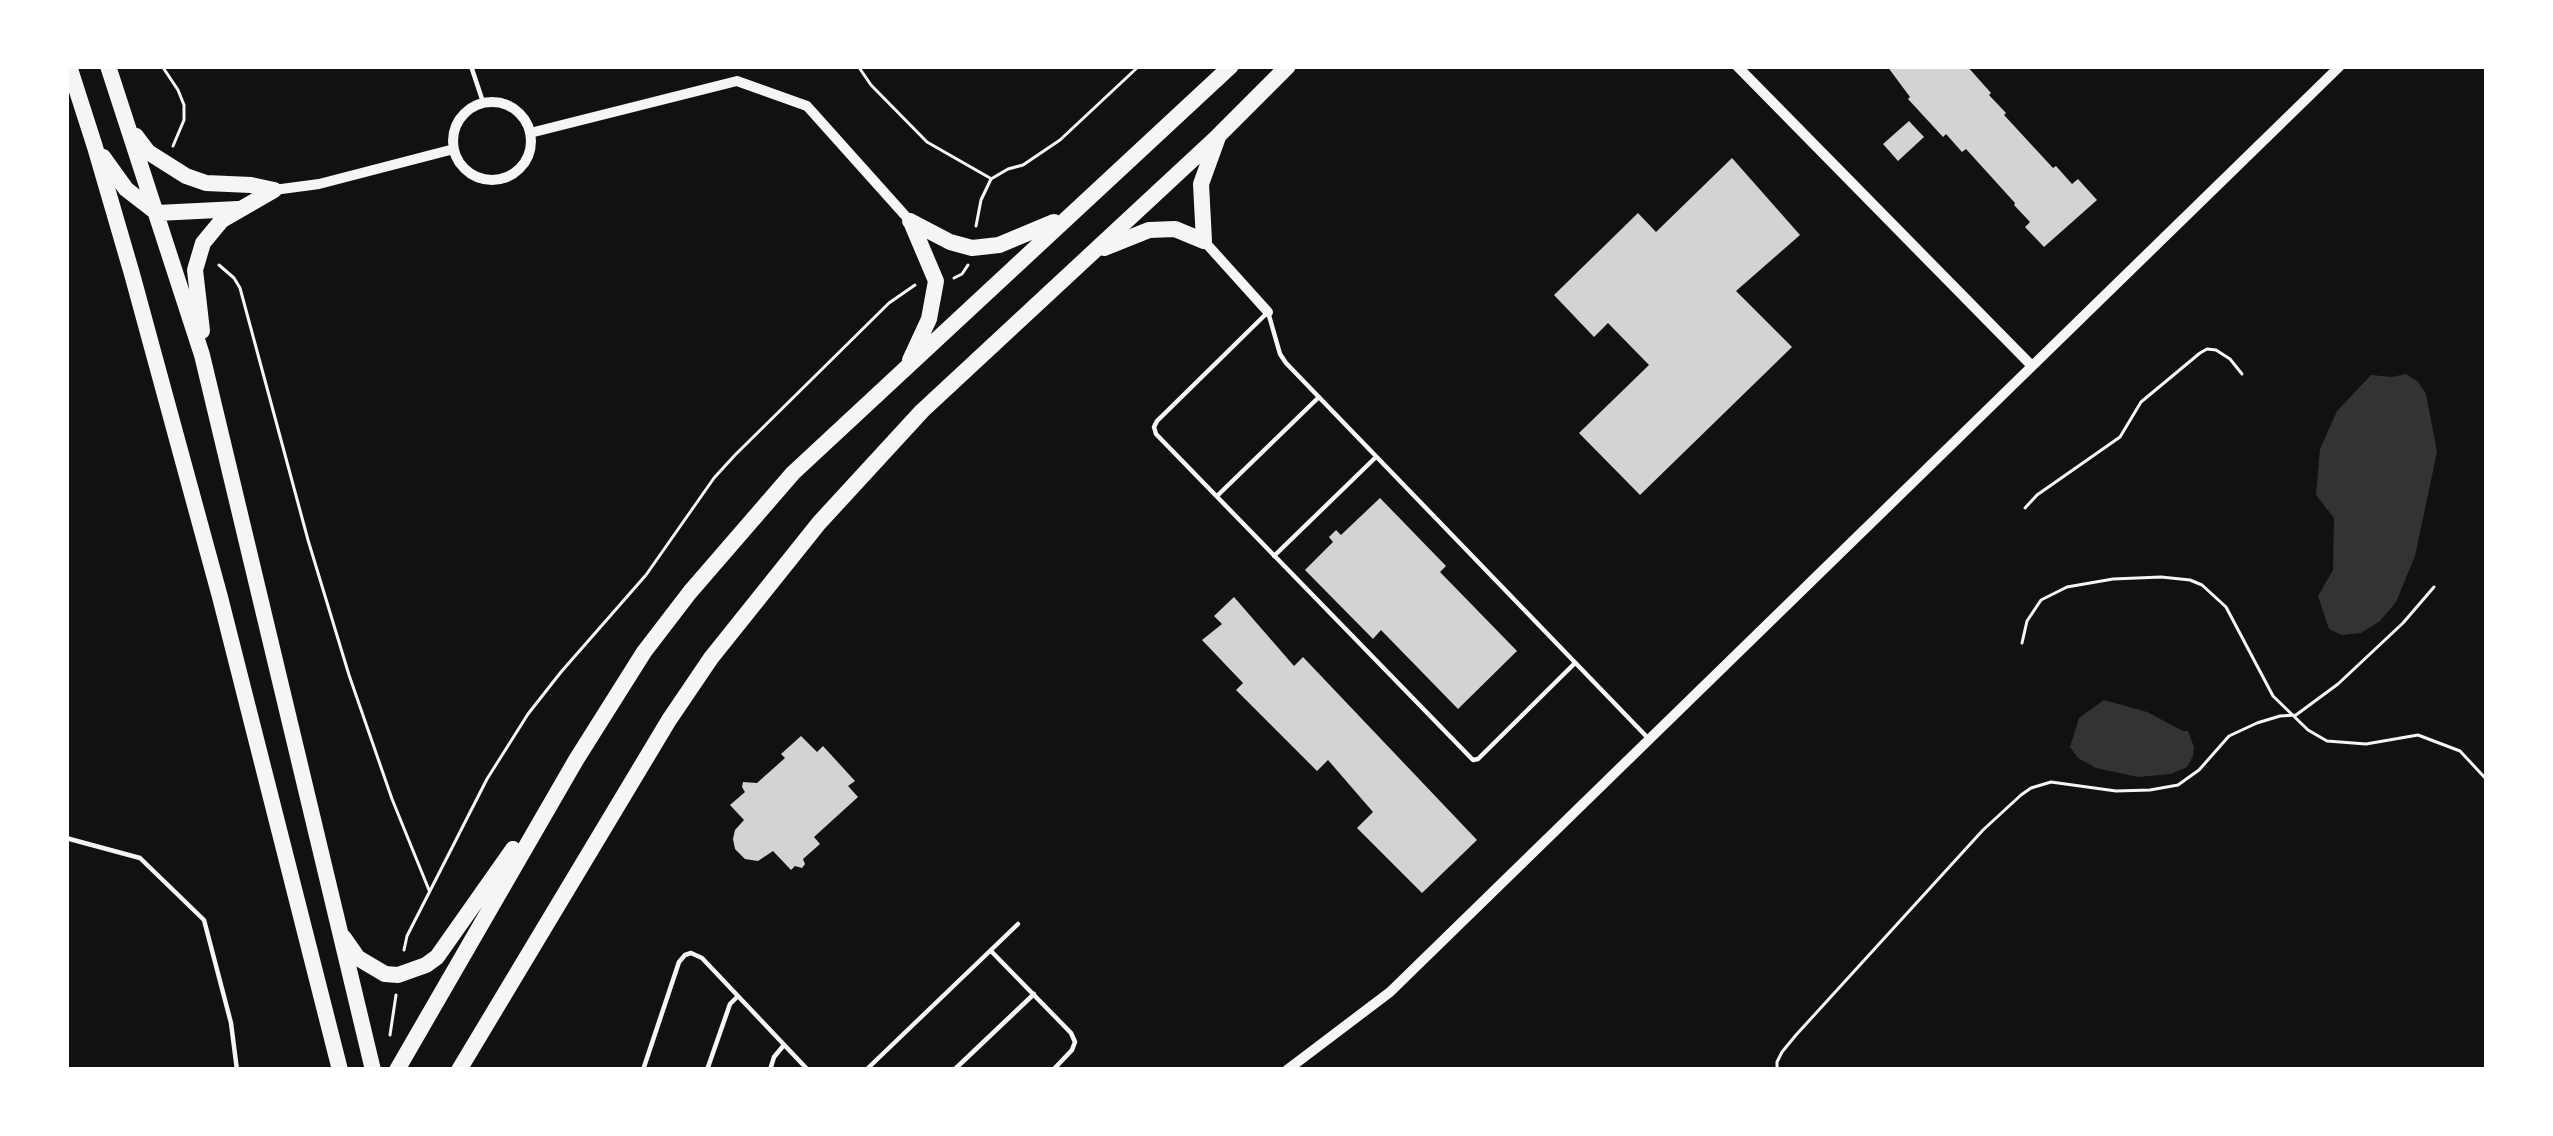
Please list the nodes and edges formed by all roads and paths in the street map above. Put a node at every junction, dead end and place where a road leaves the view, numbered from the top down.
1 (69, 66) edge
2 (108, 66) edge
3 (162, 66) edge
4 (471, 66) edge
5 (858, 66) edge
6 (1139, 66) edge
7 (1231, 66) edge
8 (1288, 66) edge
9 (1737, 66) edge
10 (2340, 66) edge
11 (483, 102) junction
12 (126, 121) junction
13 (530, 133) junction
14 (1218, 136) junction
15 (95, 147) junction
16 (172, 148) dead end
17 (454, 149) junction
18 (991, 178) junction
19 (274, 190) junction
20 (240, 209) junction
21 (157, 212) junction
22 (1066, 217) junction
23 (910, 221) junction
24 (974, 238) dead end
25 (1204, 242) junction
26 (1088, 256) junction
27 (207, 258) dead end
28 (969, 262) dead end
29 (947, 280) dead end
30 (923, 281) dead end
31 (1268, 312) junction
32 (202, 355) junction
33 (2031, 365) junction
34 (907, 368) junction
35 (2242, 374) dead end
36 (1319, 398) junction
37 (1376, 457) junction
38 (1216, 496) junction
39 (2025, 508) dead end
40 (1274, 556) junction
41 (2434, 587) dead end
42 (2022, 643) dead end
43 (1575, 663) junction
44 (2290, 715) junction
45 (1648, 739) junction
46 (576, 760) junction
47 (2487, 780) edge
48 (66, 838) edge
49 (430, 892) junction
50 (1018, 924) dead end
51 (336, 927) junction
52 (991, 951) junction
53 (398, 975) junction
54 (1034, 994) junction
55 (738, 996) junction
56 (484, 1029) junction
57 (390, 1035) dead end
58 (332, 1043) junction
59 (784, 1045) junction
60 (237, 1070) edge
61 (327, 1070) edge
62 (340, 1070) edge
63 (373, 1070) edge
64 (397, 1070) edge
65 (459, 1070) edge
66 (473, 1070) edge
67 (644, 1070) edge
68 (707, 1070) edge
69 (770, 1070) edge
70 (808, 1070) edge
71 (866, 1070) edge
72 (955, 1070) edge
73 (1053, 1070) edge
74 (1287, 1070) edge
75 (1777, 1070) edge

1 - 15 highway
2 - 12 highway
3 - 16 path
4 - 11 lane
5 - 18 path
6 - 18 path
7 - 22 highway
8 - 14 highway
9 - 33 street
10 - 33 street
11 - 13 street
11 - 17 street
12 - 19 highway
12 - 21 highway
13 - 17 street
13 - 23 street
14 - 25 highway
14 - 26 highway
15 - 21 highway
15 - 58 highway
17 - 19 street
18 - 24 path
19 - 20 highway
20 - 21 highway
20 - 32 highway
21 - 32 highway
22 - 23 highway
22 - 34 highway
23 - 34 highway
25 - 26 highway
25 - 31 street
26 - 56 highway
27 - 49 path
28 - 29 path
30 - 49 path
31 - 36 lane
31 - 38 lane
32 - 51 highway
33 - 45 street
34 - 46 highway
35 - 39 path
36 - 37 lane
36 - 38 lane
37 - 40 lane
37 - 43 lane
38 - 40 lane
40 - 43 lane
41 - 44 path
42 - 44 path
43 - 45 lane
44 - 47 path
44 - 75 path
45 - 74 street
46 - 53 highway
46 - 64 highway
48 - 60 lane
49 - 53 path
50 - 52 lane
51 - 53 highway
51 - 63 highway
52 - 54 lane
52 - 71 lane
53 - 57 path
54 - 72 lane
54 - 73 lane
55 - 59 lane
55 - 67 lane
55 - 68 lane
56 - 65 highway
56 - 66 highway
58 - 61 highway
58 - 62 highway
59 - 69 lane
59 - 70 lane

